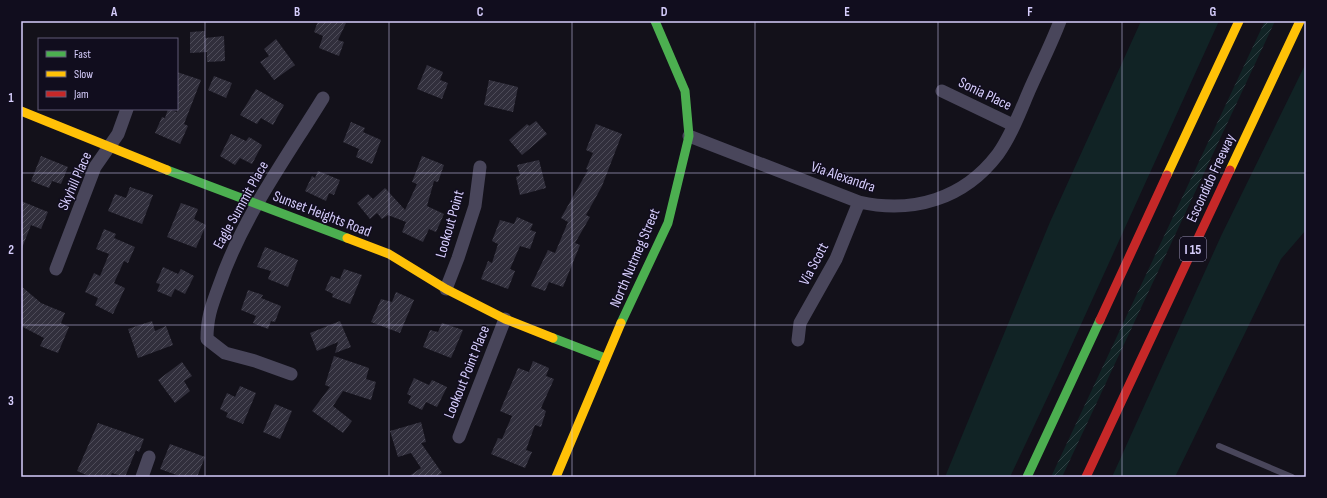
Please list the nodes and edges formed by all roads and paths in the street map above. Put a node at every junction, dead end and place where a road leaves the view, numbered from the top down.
1 (655, 21) edge
2 (1060, 21) edge
3 (1239, 21) edge
4 (1300, 21) edge
5 (942, 91) dead end
6 (323, 98) dead end
7 (127, 110) edge
8 (21, 111) edge
9 (1013, 125) junction
10 (689, 136) junction
11 (109, 148) junction
12 (480, 167) dead end
13 (859, 202) junction
14 (258, 204) junction
15 (56, 269) dead end
16 (446, 289) junction
17 (505, 319) junction
18 (798, 340) dead end
19 (605, 358) junction
20 (291, 374) dead end
21 (459, 437) dead end
22 (1219, 446) dead end
23 (149, 457) dead end
24 (142, 477) edge
25 (556, 477) edge
26 (1027, 477) edge
27 (1086, 477) edge
28 (1292, 477) edge

1 - 10 main road, North Nutmeg Street
2 - 9 street, Via Alexandra
3 - 26 main road
4 - 27 main road, Escondido Freeway / I 15
5 - 9 street, Sonia Place
6 - 14 street, Eagle Summit Place
7 - 11 street, Skyhill Place
8 - 11 main road, Sunset Heights Road
9 - 13 street, Via Alexandra
10 - 13 street, Via Alexandra
10 - 19 main road, North Nutmeg Street
11 - 14 main road, Sunset Heights Road
11 - 15 street, Skyhill Place
12 - 16 street, Lookout Point
13 - 18 street, Via Scott
14 - 16 main road, Sunset Heights Road
14 - 20 street, Eagle Summit Place
16 - 17 main road, Sunset Heights Road
17 - 19 main road, Sunset Heights Road
17 - 21 street, Lookout Point Place
19 - 25 main road, North Nutmeg Street
22 - 28 lane
23 - 24 street

